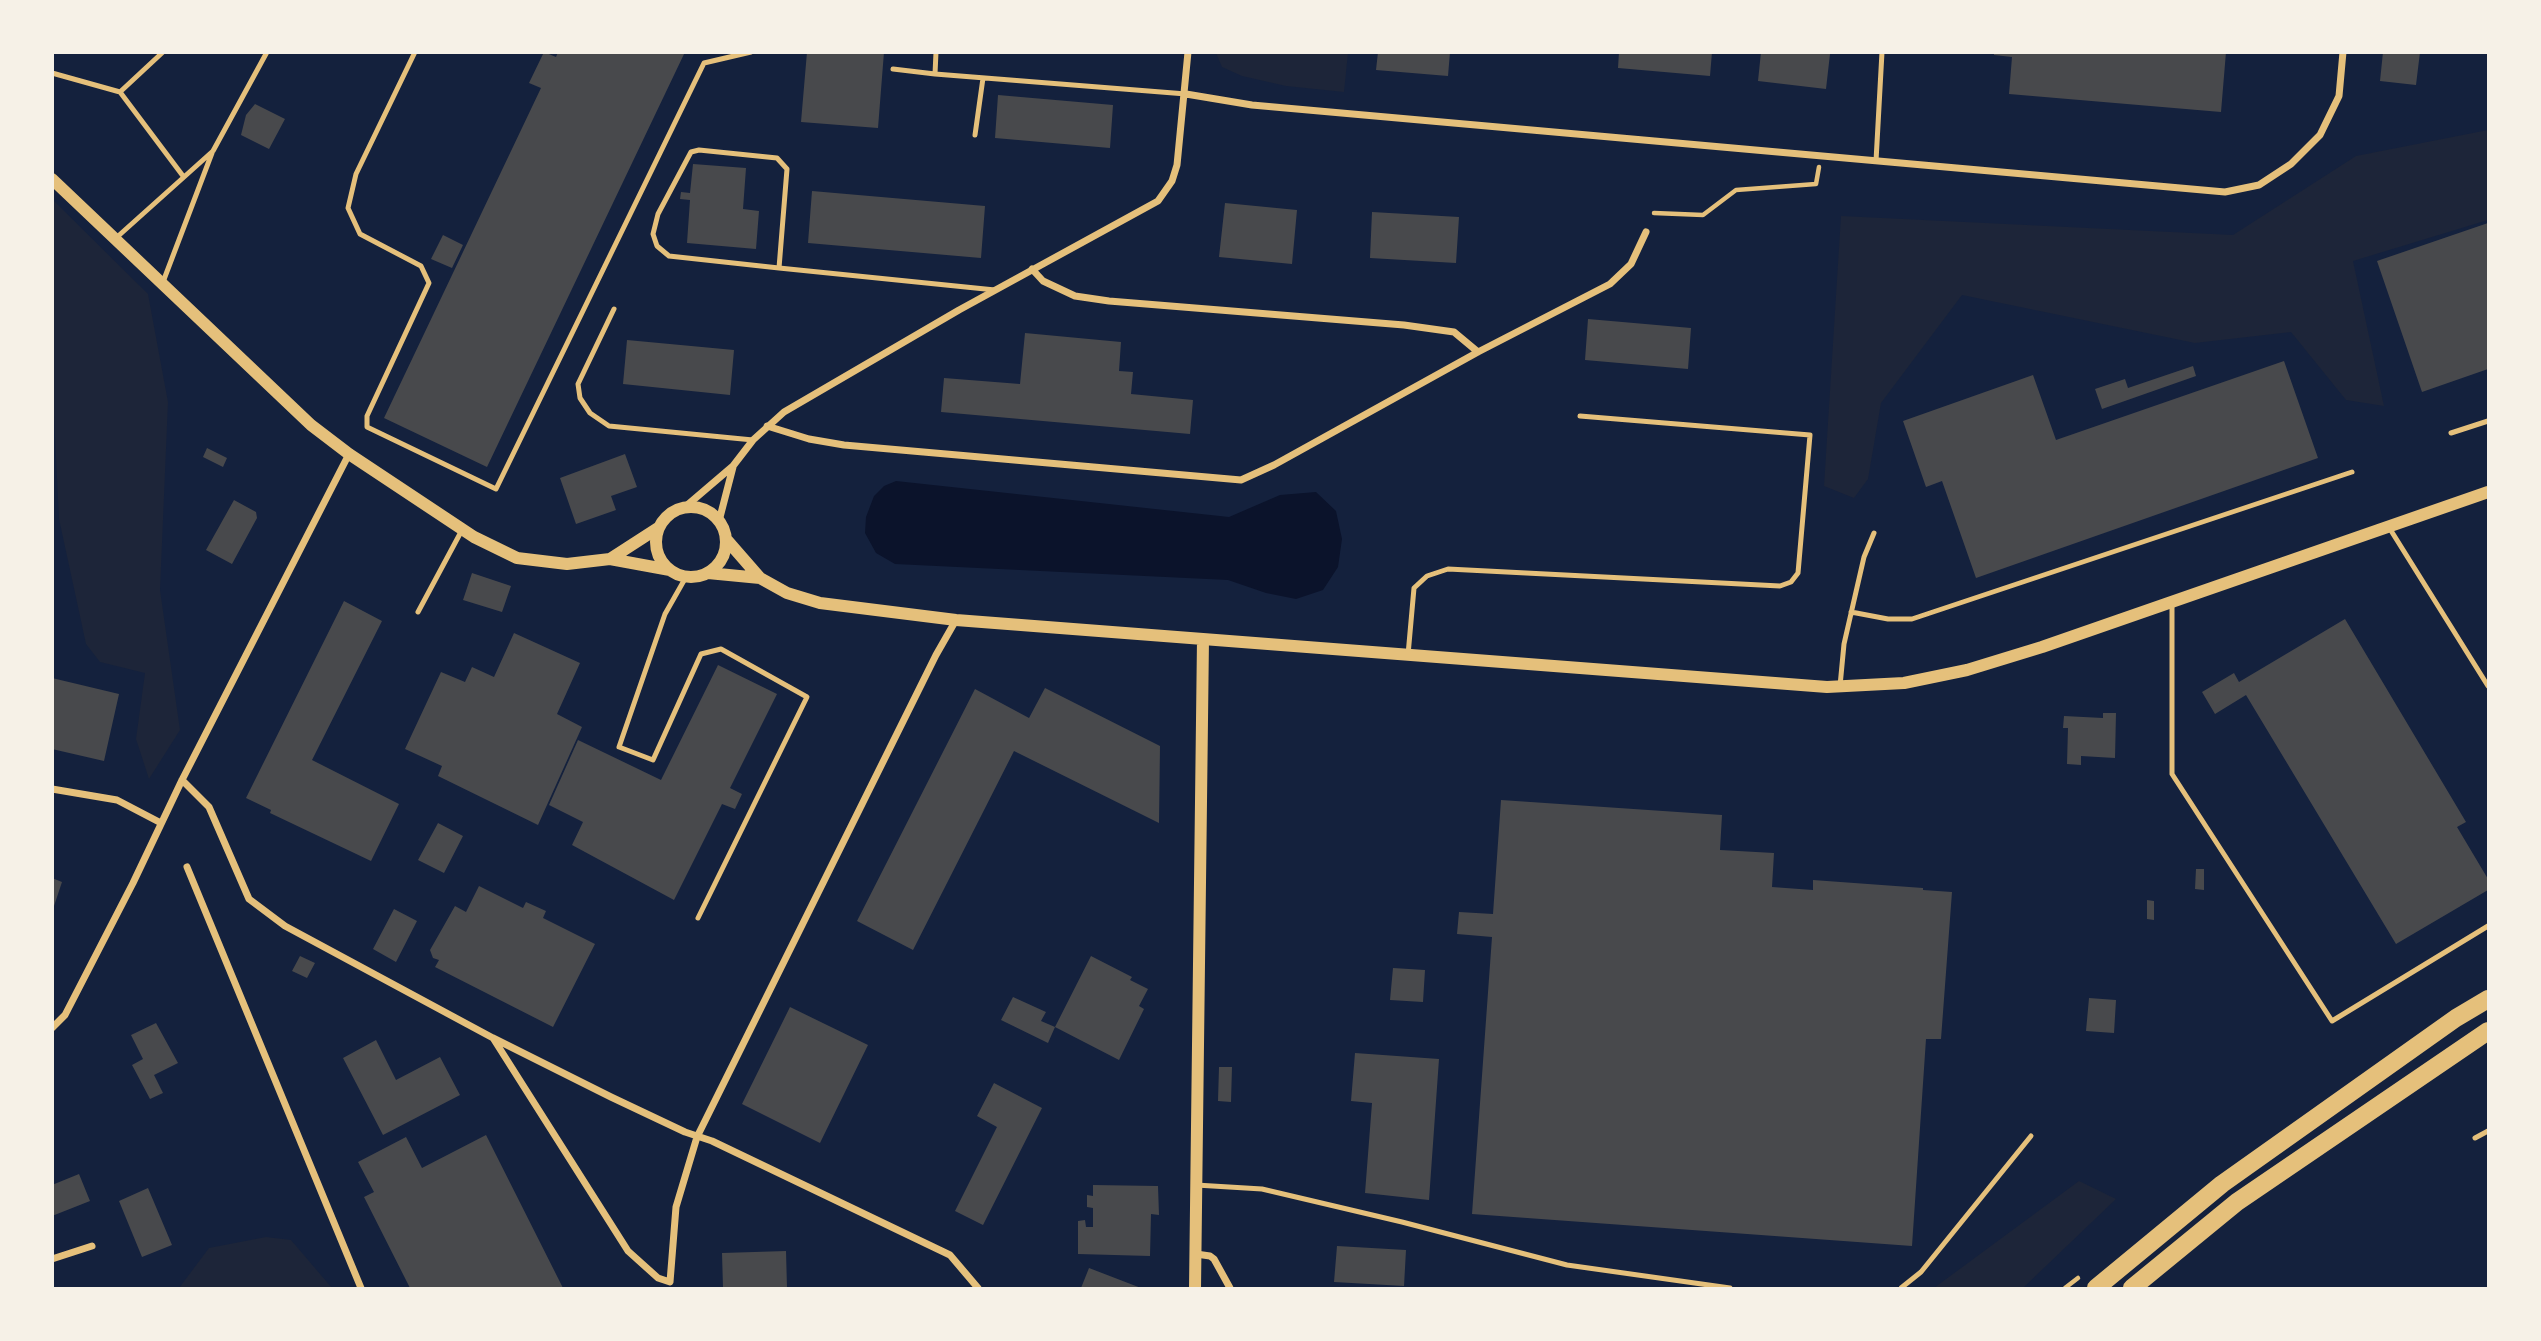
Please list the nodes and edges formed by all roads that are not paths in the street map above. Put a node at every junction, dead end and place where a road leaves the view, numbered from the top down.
1 (163, 52) edge
2 (267, 52) edge
3 (415, 52) edge
4 (751, 52) edge
5 (936, 52) edge
6 (1188, 52) edge
7 (1882, 52) edge
8 (2343, 52) edge
9 (893, 69) dead end
10 (52, 73) edge
11 (935, 74) junction
12 (983, 78) junction
13 (120, 92) junction
14 (1186, 94) junction
15 (975, 135) dead end
16 (213, 150) junction
17 (1876, 161) junction
18 (183, 176) junction
19 (52, 179) edge
20 (1646, 232) dead end
21 (116, 238) junction
22 (779, 268) junction
23 (1032, 269) junction
24 (163, 282) junction
25 (995, 290) junction
26 (614, 309) dead end
27 (1478, 352) junction
28 (1580, 416) dead end
29 (2488, 421) edge
30 (767, 426) junction
31 (2451, 433) dead end
32 (753, 440) junction
33 (349, 454) junction
34 (733, 466) junction
35 (2352, 472) dead end
36 (2488, 492) edge
37 (685, 507) junction
38 (719, 521) junction
39 (2388, 527) junction
40 (658, 528) junction
41 (462, 530) junction
42 (1874, 533) dead end
43 (726, 539) junction
44 (610, 559) junction
45 (670, 570) junction
46 (708, 573) junction
47 (686, 577) junction
48 (760, 578) junction
49 (2172, 602) junction
50 (418, 612) dead end
51 (1851, 612) junction
52 (956, 620) junction
53 (1203, 639) junction
54 (1408, 655) junction
55 (1840, 686) junction
56 (2488, 686) edge
57 (182, 780) junction
58 (52, 789) edge
59 (161, 823) junction
60 (187, 867) dead end
61 (698, 918) dead end
62 (2488, 926) edge
63 (2488, 999) edge
64 (52, 1028) edge
65 (2488, 1031) edge
66 (493, 1038) junction
67 (2488, 1131) edge
68 (2031, 1136) dead end
69 (697, 1137) junction
70 (2475, 1138) dead end
71 (1196, 1185) junction
72 (92, 1246) dead end
73 (1196, 1254) junction
74 (52, 1259) edge
75 (670, 1285) edge
76 (361, 1289) edge
77 (978, 1289) edge
78 (1195, 1289) edge
79 (1230, 1289) edge
80 (1730, 1289) edge
81 (1900, 1289) edge
82 (2096, 1289) edge
83 (2132, 1289) edge

1 - 13 lane
2 - 16 lane
3 - 4 lane
5 - 11 lane
6 - 14 street
7 - 17 lane
8 - 17 street
9 - 11 lane
10 - 13 lane
11 - 12 lane
12 - 14 lane
12 - 15 lane
13 - 18 lane
14 - 17 street
14 - 23 street
16 - 18 lane
16 - 24 lane
18 - 21 lane
19 - 21 street
20 - 27 street
21 - 24 street
22 - 22 lane
22 - 25 lane
23 - 25 street
23 - 27 street
24 - 33 street
25 - 30 street
26 - 32 lane
27 - 30 street
28 - 54 lane
29 - 31 lane
30 - 32 street
32 - 34 street
33 - 41 street
33 - 57 street
34 - 37 street
34 - 38 street
35 - 51 lane
36 - 39 street
37 - 38 street
37 - 40 street
38 - 43 street
39 - 49 street
39 - 56 lane
40 - 44 street
40 - 45 street
41 - 44 street
41 - 50 lane
42 - 51 lane
43 - 46 street
43 - 48 street
44 - 45 street
45 - 47 street
46 - 47 street
46 - 48 street
47 - 61 lane
48 - 52 street
49 - 55 street
49 - 62 lane
51 - 55 lane
52 - 53 street
52 - 69 street
53 - 54 street
53 - 71 street
54 - 55 street
57 - 59 street
57 - 66 street
58 - 59 street
59 - 64 street
60 - 76 street
63 - 82 main road
65 - 83 main road
66 - 69 street
66 - 75 street
67 - 70 lane
68 - 81 lane
69 - 75 street
69 - 77 street
71 - 73 street
71 - 80 lane
72 - 74 street
73 - 78 street
73 - 79 street

